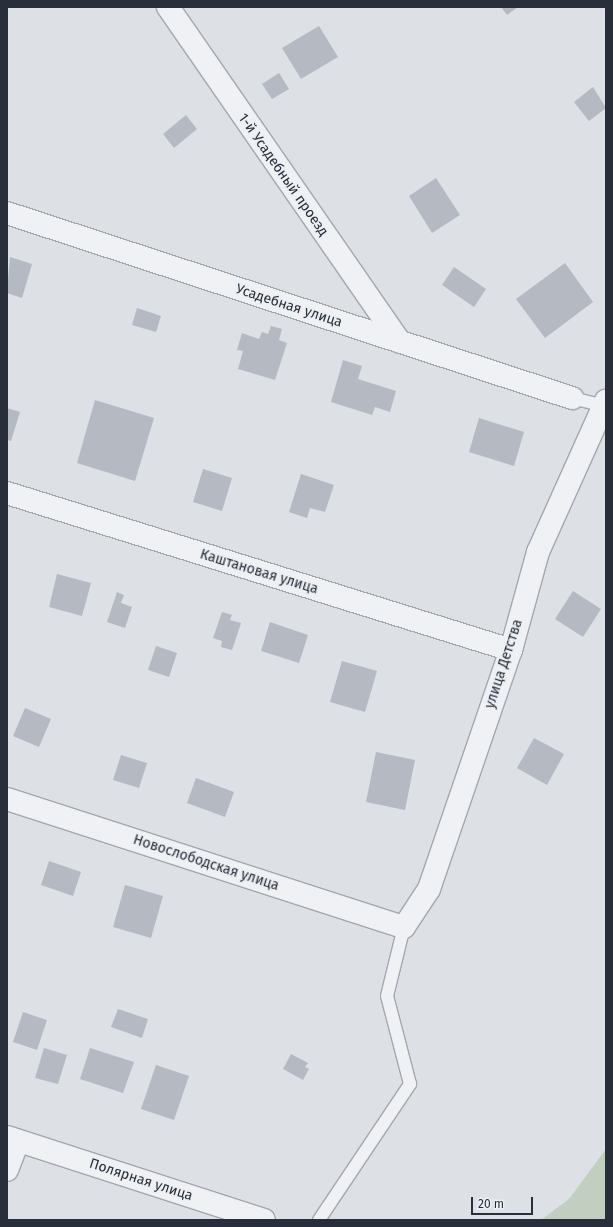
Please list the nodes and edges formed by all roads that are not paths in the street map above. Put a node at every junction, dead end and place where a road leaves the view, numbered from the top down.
1 (168, 7) edge
2 (7, 213) edge
3 (400, 342) junction
4 (572, 398) joint
5 (604, 403) edge
6 (7, 493) edge
7 (511, 650) junction
8 (7, 799) edge
9 (404, 927) junction
10 (12, 1139) edge
11 (7, 1170) edge
12 (264, 1220) edge
13 (319, 1220) edge

1 - 3 street, 1-й Усадебный проезд
2 - 3 street, Усадебная улица
3 - 4 street, Усадебная улица
4 - 5 lane
5 - 7 street, улица Детства
6 - 7 street, Каштановая улица
7 - 9 street, улица Детства
8 - 9 street, Новослободская улица
9 - 13 lane
10 - 11 street, Полярная улица
10 - 12 street, Полярная улица

